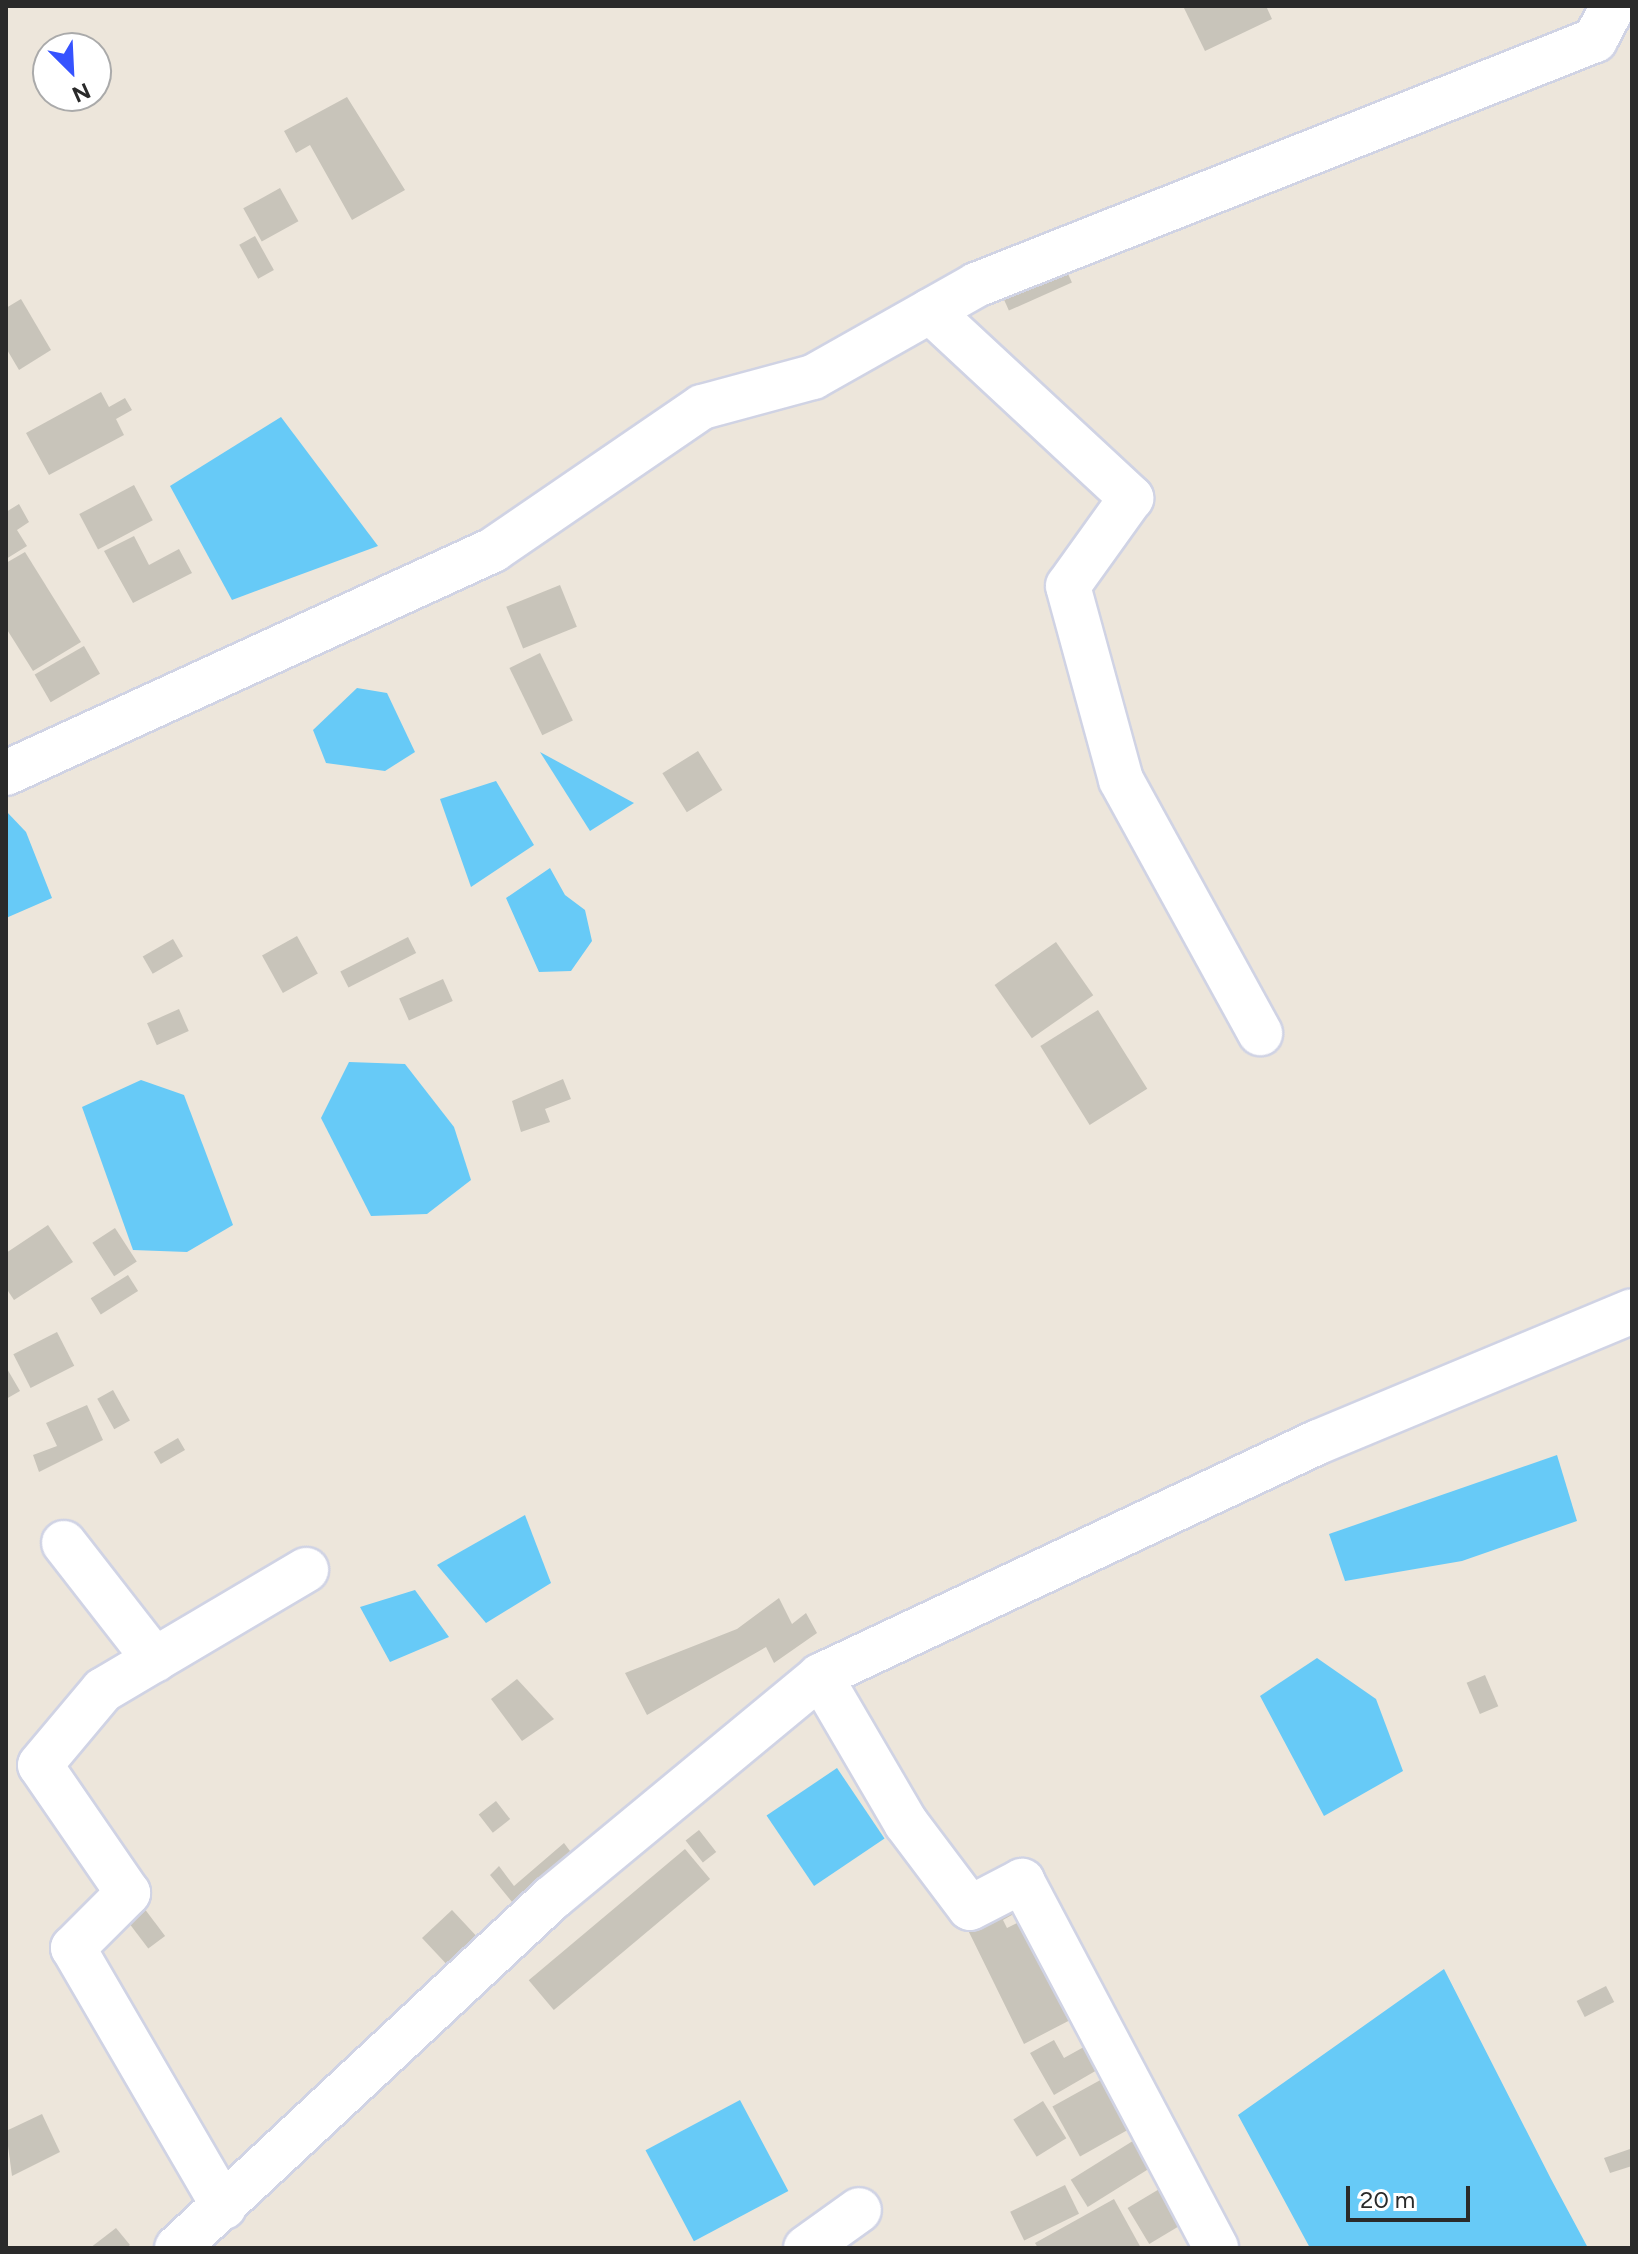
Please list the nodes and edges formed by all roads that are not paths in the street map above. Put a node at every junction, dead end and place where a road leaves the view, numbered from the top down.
1 (1613, 6) edge
2 (930, 311) junction
3 (6, 773) edge
4 (1260, 1033) dead end
5 (1632, 1311) edge
6 (64, 1543) dead end
7 (306, 1570) dead end
8 (155, 1660) junction
9 (820, 1676) junction
10 (224, 2207) junction
11 (859, 2210) dead end
12 (177, 2248) edge
13 (806, 2248) edge
14 (1216, 2248) edge

1 - 2 street
2 - 3 street
2 - 4 street
5 - 9 street
6 - 8 street
7 - 8 street
8 - 10 street
9 - 10 street
9 - 14 street
10 - 12 street
11 - 13 street

